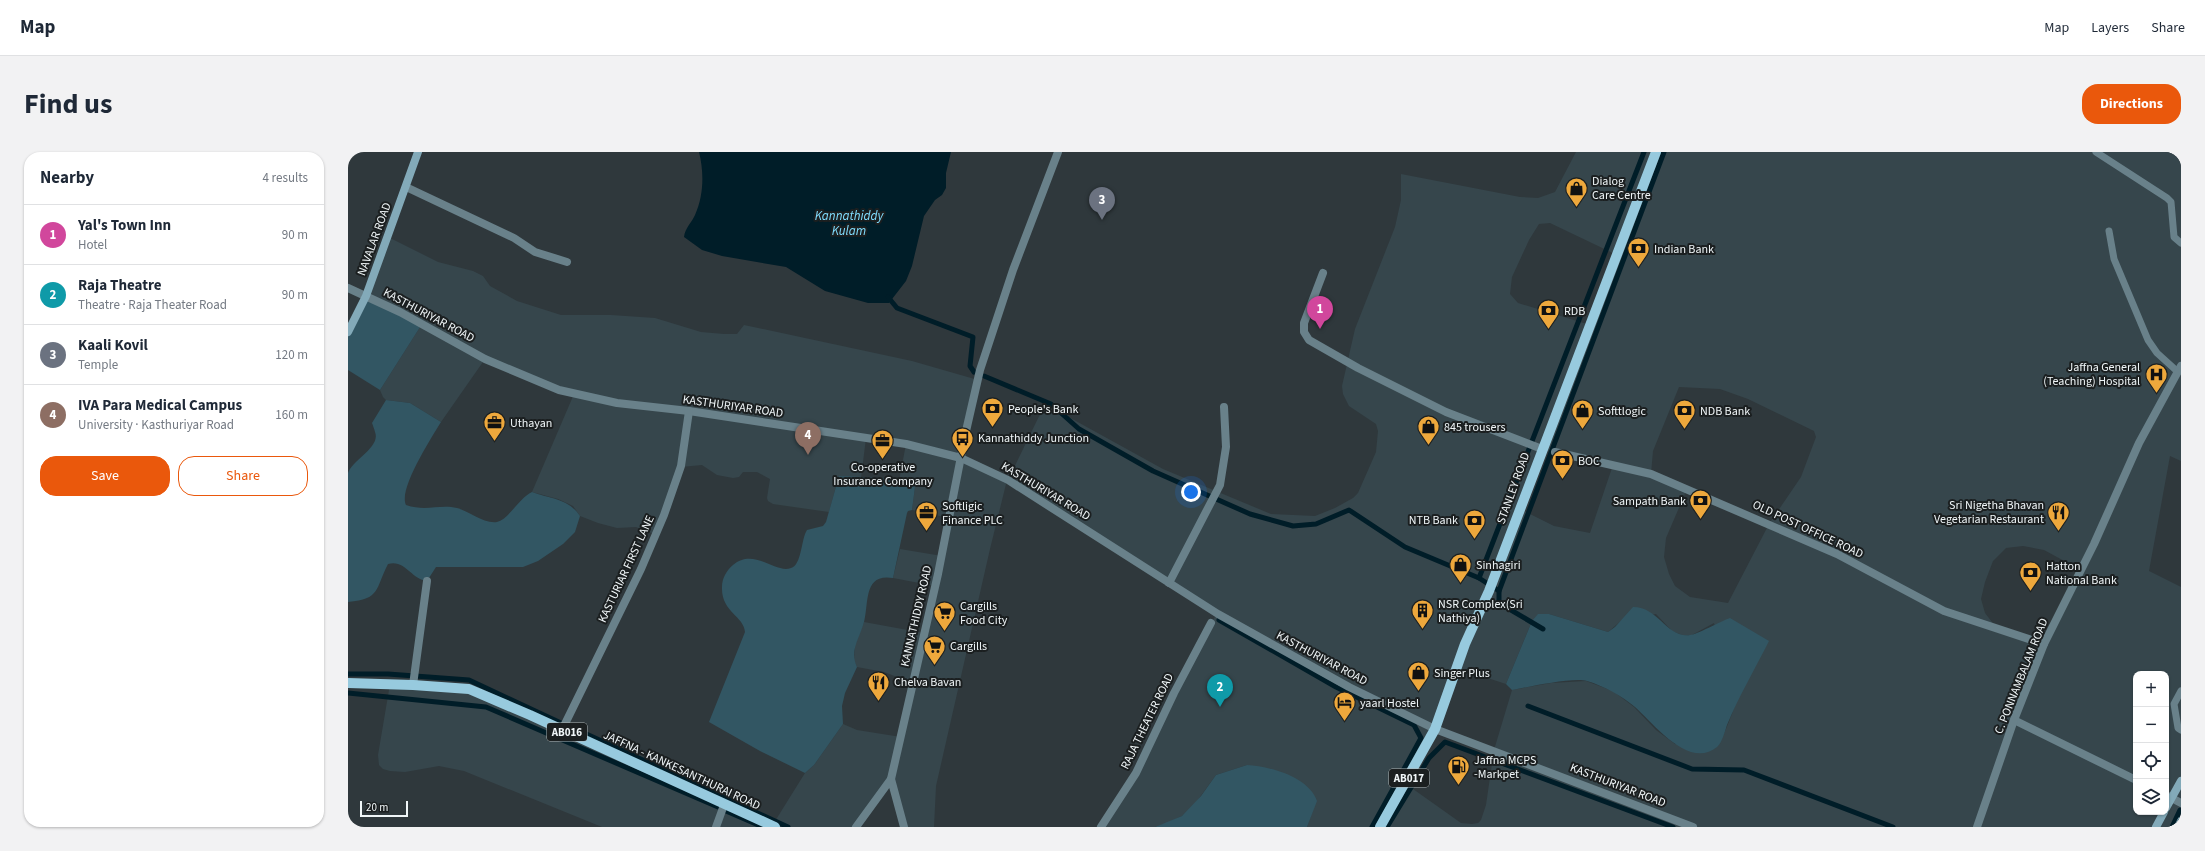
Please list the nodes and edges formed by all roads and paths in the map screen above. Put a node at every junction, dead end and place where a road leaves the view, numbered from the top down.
1 (418, 152) edge
2 (1058, 152) edge
3 (1656, 152) edge
4 (2096, 152) edge
5 (406, 187) junction
6 (2109, 230) dead end
7 (2181, 243) edge
8 (567, 262) dead end
9 (1322, 273) dead end
10 (348, 288) edge
11 (366, 296) junction
12 (348, 332) edge
13 (2180, 369) edge
14 (1224, 408) dead end
15 (689, 411) junction
16 (1542, 449) junction
17 (1556, 452) dead end
18 (961, 458) junction
19 (427, 581) dead end
20 (1169, 583) junction
21 (1211, 623) dead end
22 (2044, 644) junction
23 (348, 683) edge
24 (412, 685) junction
25 (2181, 691) edge
26 (2014, 720) junction
27 (1435, 729) junction
28 (562, 730) junction
29 (2181, 730) edge
30 (891, 779) junction
31 (2134, 779) edge
32 (2181, 781) edge
33 (2169, 796) edge
34 (2181, 802) edge
35 (722, 810) junction
36 (2162, 815) edge
37 (2181, 821) edge
38 (716, 827) edge
39 (775, 827) edge
40 (856, 827) edge
41 (904, 827) edge
42 (1101, 827) edge
43 (1380, 827) edge
44 (1693, 827) edge
45 (1977, 827) edge
46 (2156, 827) edge
47 (2178, 827) edge

1 - 5 street, NAVALAR ROAD
2 - 18 street, KANNATHIDDY ROAD
3 - 16 main road, STANLEY ROAD / AB017
4 - 7 lane
5 - 8 street
5 - 11 street, NAVALAR ROAD
6 - 13 lane
9 - 16 street
10 - 11 street, KASTHURIYAR ROAD
11 - 12 street, NAVALAR ROAD
11 - 15 street, KASTHURIYAR ROAD
13 - 22 street, C. PONNAMBALAM ROAD
14 - 20 street
15 - 18 street, KASTHURIYAR ROAD
15 - 28 street, KASTURIAR FIRST LANE
16 - 27 main road, STANLEY ROAD / AB017
17 - 22 street, OLD POST OFFICE ROAD
18 - 20 street, KASTHURIYAR ROAD
18 - 30 street, KANNATHIDDY ROAD
19 - 24 street
20 - 27 street, KASTHURIYAR ROAD
21 - 42 street, RAJA THEATER ROAD
22 - 26 street, C. PONNAMBALAM ROAD
23 - 24 main road, JAFFNA - KANKESANTHURAI ROAD / AB016
24 - 28 main road, JAFFNA - KANKESANTHURAI ROAD / AB016
25 - 29 lane
26 - 31 street
26 - 45 street, C. PONNAMBALAM ROAD
27 - 43 main road, STANLEY ROAD / AB017
27 - 44 street, KASTHURIYAR ROAD
28 - 35 main road, JAFFNA - KANKESANTHURAI ROAD / AB016
30 - 40 street
30 - 41 street
32 - 33 street
33 - 34 street
35 - 38 street
35 - 39 main road, JAFFNA - KANKESANTHURAI ROAD / AB016
36 - 46 street
37 - 47 street

